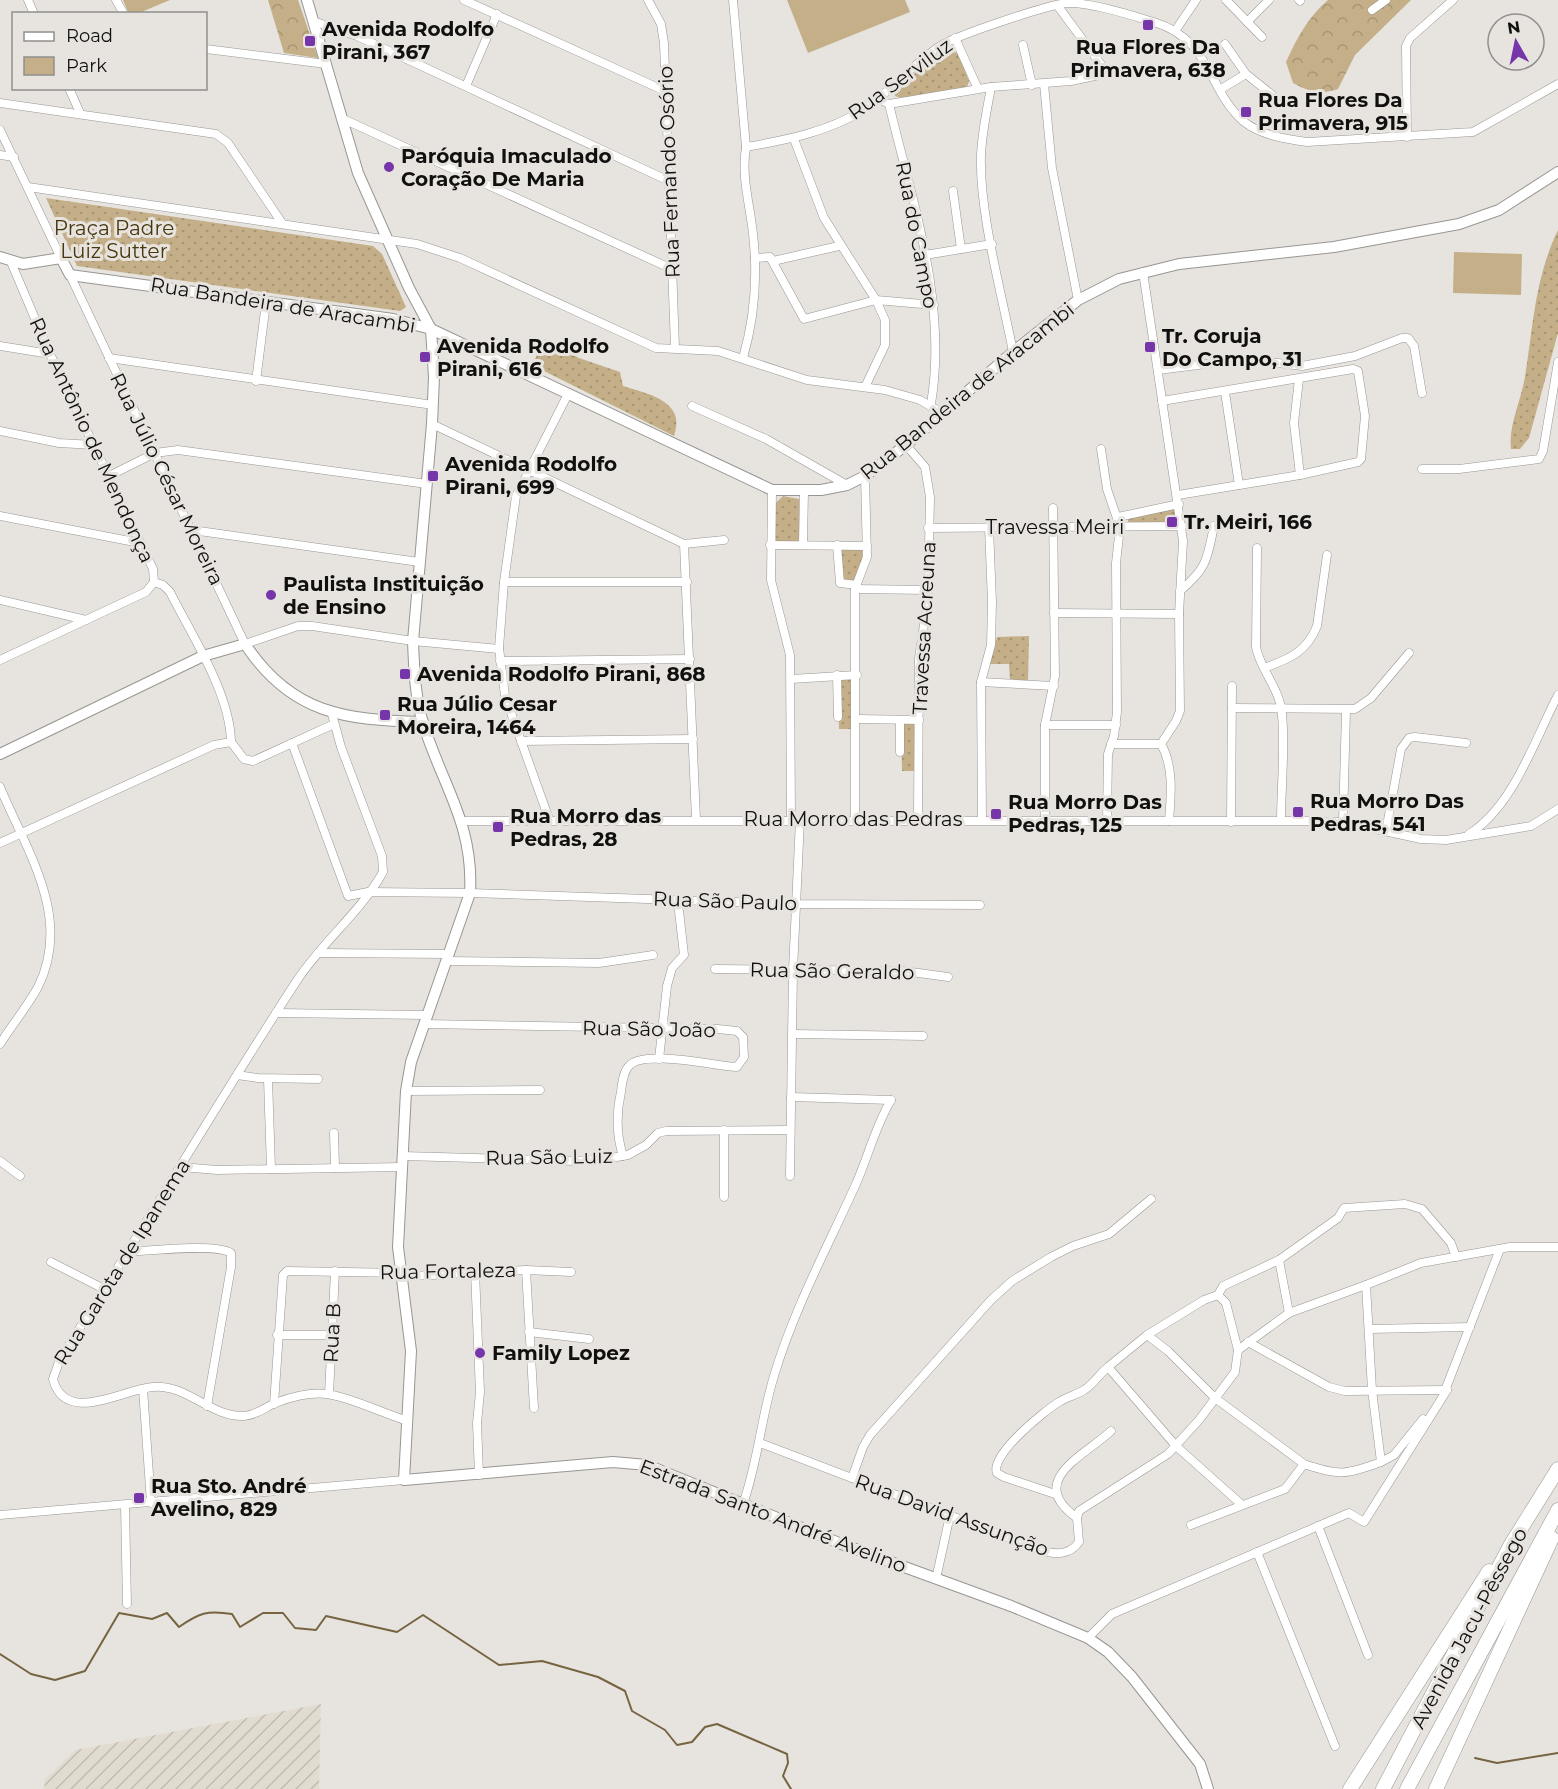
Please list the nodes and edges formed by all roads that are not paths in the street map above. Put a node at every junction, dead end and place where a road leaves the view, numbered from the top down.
1 (307, 0) edge
2 (464, 0) edge
3 (648, 0) edge
4 (733, 0) edge
5 (1196, 0) edge
6 (1226, 0) edge
7 (1269, 0) edge
8 (1386, 0) edge
9 (1453, 0) edge
10 (1057, 5) junction
11 (1372, 10) dead end
12 (497, 14) junction
13 (313, 21) junction
14 (1247, 22) junction
15 (1175, 31) junction
16 (1262, 37) dead end
17 (955, 38) junction
18 (1225, 44) dead end
19 (1023, 45) dead end
20 (207, 49) edge
21 (326, 64) junction
22 (1246, 74) junction
23 (1044, 84) junction
24 (1558, 84) edge
25 (1032, 85) junction
26 (466, 86) junction
27 (991, 87) junction
28 (1221, 88) junction
29 (978, 89) junction
30 (70, 90) edge
31 (665, 91) junction
32 (877, 98) junction
33 (1276, 98) dead end
34 (0, 103) edge
35 (890, 104) junction
36 (80, 113) junction
37 (341, 118) junction
38 (0, 130) edge
39 (1407, 137) junction
40 (794, 139) junction
41 (746, 147) junction
42 (0, 155) edge
43 (14, 157) junction
44 (1558, 172) edge
45 (669, 181) junction
46 (28, 187) junction
47 (953, 191) dead end
48 (282, 223) junction
49 (387, 239) junction
50 (992, 244) junction
51 (839, 246) junction
52 (961, 249) junction
53 (925, 255) junction
54 (0, 257) edge
55 (61, 258) junction
56 (755, 258) junction
57 (773, 261) junction
58 (11, 262) junction
59 (672, 269) junction
60 (1143, 272) junction
61 (70, 274) junction
62 (876, 300) junction
63 (1078, 300) junction
64 (266, 303) junction
65 (934, 305) junction
66 (431, 329) junction
67 (0, 346) edge
68 (675, 348) junction
69 (1013, 352) junction
70 (50, 354) junction
71 (743, 357) junction
72 (109, 358) junction
73 (1558, 362) edge
74 (1302, 366) junction
75 (1158, 370) junction
76 (1301, 379) junction
77 (256, 381) junction
78 (865, 387) junction
79 (1225, 392) junction
80 (1422, 393) dead end
81 (568, 394) junction
82 (1162, 401) junction
83 (931, 404) junction
84 (433, 405) junction
85 (692, 406) dead end
86 (942, 413) junction
87 (432, 424) junction
88 (0, 431) edge
89 (94, 445) junction
90 (906, 445) junction
91 (1101, 449) dead end
92 (155, 453) junction
93 (528, 469) junction
94 (1422, 469) dead end
95 (1300, 475) junction
96 (109, 476) junction
97 (865, 476) junction
98 (427, 484) junction
99 (847, 484) junction
100 (1239, 485) junction
101 (772, 489) junction
102 (804, 491) junction
103 (1178, 495) junction
104 (1179, 504) junction
105 (1053, 508) dead end
106 (0, 516) edge
107 (1118, 518) junction
108 (1182, 526) junction
109 (1214, 526) dead end
110 (989, 527) junction
111 (1053, 527) junction
112 (1120, 527) junction
113 (928, 528) junction
114 (192, 530) junction
115 (724, 540) dead end
116 (140, 543) junction
117 (684, 544) junction
118 (770, 545) junction
119 (803, 545) junction
120 (837, 545) junction
121 (867, 546) junction
122 (1257, 548) dead end
123 (1327, 555) dead end
124 (419, 562) junction
125 (154, 582) junction
126 (504, 582) junction
127 (687, 582) junction
128 (856, 587) junction
129 (928, 590) junction
130 (1180, 591) junction
131 (0, 600) edge
132 (1054, 614) junction
133 (1179, 614) junction
134 (1117, 615) junction
135 (86, 620) junction
136 (413, 641) junction
137 (245, 644) junction
138 (499, 649) junction
139 (1409, 652) dead end
140 (203, 656) junction
141 (690, 659) junction
142 (0, 660) edge
143 (500, 661) junction
144 (1264, 668) junction
145 (837, 675) junction
146 (857, 675) junction
147 (791, 679) junction
148 (981, 682) junction
149 (1054, 686) junction
150 (1232, 686) dead end
151 (1558, 695) edge
152 (1232, 708) junction
153 (1281, 709) junction
154 (1346, 711) junction
155 (838, 717) dead end
156 (333, 719) junction
157 (856, 719) junction
158 (900, 720) junction
159 (919, 720) junction
160 (423, 722) junction
161 (1045, 725) junction
162 (1116, 725) junction
163 (693, 739) junction
164 (521, 741) junction
165 (231, 742) junction
166 (1466, 742) dead end
167 (292, 743) junction
168 (1111, 744) junction
169 (1161, 744) junction
170 (900, 752) dead end
171 (0, 754) edge
172 (0, 787) edge
173 (1558, 809) edge
174 (549, 819) junction
175 (696, 819) junction
176 (855, 819) junction
177 (918, 819) junction
178 (796, 820) junction
179 (982, 820) junction
180 (1107, 820) junction
181 (1281, 820) junction
182 (462, 821) junction
183 (1045, 821) junction
184 (1169, 821) junction
185 (1231, 822) junction
186 (1343, 822) junction
187 (1386, 831) junction
188 (22, 832) junction
189 (1468, 835) junction
190 (0, 843) edge
191 (368, 892) junction
192 (470, 893) junction
193 (796, 904) junction
194 (980, 905) dead end
195 (679, 911) dead end
196 (318, 953) junction
197 (653, 955) dead end
198 (448, 958) junction
199 (715, 969) dead end
200 (793, 970) junction
201 (948, 977) dead end
202 (276, 1013) junction
203 (425, 1019) junction
204 (661, 1028) junction
205 (793, 1034) junction
206 (924, 1036) dead end
207 (0, 1044) edge
208 (659, 1059) junction
209 (237, 1075) junction
210 (268, 1079) junction
211 (318, 1079) dead end
212 (540, 1090) dead end
213 (406, 1091) junction
214 (791, 1097) junction
215 (724, 1130) junction
216 (790, 1130) junction
217 (334, 1133) dead end
218 (623, 1156) junction
219 (0, 1161) edge
220 (402, 1161) junction
221 (181, 1167) junction
222 (335, 1168) junction
223 (271, 1169) junction
224 (20, 1176) dead end
225 (790, 1176) dead end
226 (724, 1197) dead end
227 (1150, 1199) dead end
228 (1558, 1247) edge
229 (1500, 1249) junction
230 (127, 1252) junction
231 (1456, 1257) junction
232 (1279, 1260) junction
233 (51, 1262) dead end
234 (526, 1270) junction
235 (335, 1271) junction
236 (474, 1272) junction
237 (571, 1272) dead end
238 (403, 1273) junction
239 (1366, 1286) junction
240 (104, 1289) junction
241 (1218, 1295) junction
242 (1289, 1313) junction
243 (1470, 1327) junction
244 (1369, 1329) junction
245 (529, 1332) junction
246 (278, 1335) junction
247 (331, 1335) junction
248 (1147, 1335) junction
249 (589, 1339) dead end
250 (1248, 1342) junction
251 (1238, 1350) junction
252 (1108, 1367) junction
253 (143, 1389) junction
254 (1372, 1390) junction
255 (1447, 1390) junction
256 (329, 1394) junction
257 (1215, 1398) junction
258 (274, 1404) junction
259 (207, 1406) junction
260 (534, 1408) dead end
261 (405, 1420) junction
262 (1111, 1431) dead end
263 (760, 1443) junction
264 (1176, 1446) junction
265 (1381, 1462) junction
266 (1304, 1464) junction
267 (1558, 1469) edge
268 (479, 1475) junction
269 (852, 1478) junction
270 (404, 1480) junction
271 (1055, 1494) junction
272 (152, 1503) junction
273 (744, 1504) junction
274 (1240, 1504) junction
275 (125, 1506) junction
276 (1558, 1510) edge
277 (0, 1515) edge
278 (950, 1515) junction
279 (1077, 1518) junction
280 (1558, 1522) edge
281 (1191, 1525) dead end
282 (1318, 1527) junction
283 (1510, 1546) junction
284 (1257, 1552) junction
285 (936, 1580) junction
286 (127, 1604) dead end
287 (1088, 1638) junction
288 (1368, 1655) dead end
289 (1335, 1746) dead end
290 (1208, 1789) edge
291 (1350, 1789) edge
292 (1383, 1789) edge
293 (1407, 1789) edge
294 (1436, 1789) edge

1 - 13 main road
2 - 12 street
3 - 31 street, Rua Fernando Osório
4 - 41 street
5 - 15 street
6 - 14 street
7 - 14 street
8 - 11 street
9 - 39 street
10 - 15 street, Rua Serviluz
10 - 17 street, Rua Serviluz
10 - 23 street
12 - 26 street
12 - 31 street
13 - 21 main road
13 - 26 street
14 - 16 street
15 - 28 street
17 - 29 street
17 - 32 street, Rua Serviluz
18 - 22 street
19 - 25 street
20 - 21 street
21 - 37 main road
22 - 28 street
22 - 33 street
23 - 25 street
23 - 63 street
24 - 39 street
25 - 27 street
26 - 45 street
27 - 29 street
27 - 50 street
28 - 39 street
29 - 35 street
30 - 36 street
31 - 45 street, Rua Fernando Osório
32 - 35 street
32 - 40 street, Rua Serviluz
34 - 36 street
35 - 53 street, Rua do Campo
36 - 48 street
37 - 49 main road
37 - 59 street
38 - 43 street, Rua Júlio César Moreira
40 - 41 street, Rua Serviluz
40 - 51 street
41 - 56 street
42 - 43 street
43 - 46 street, Rua Júlio César Moreira
44 - 60 main road, Rua Bandeira de Aracambi
45 - 59 street, Rua Fernando Osório
46 - 48 street
46 - 55 street, Rua Júlio César Moreira
47 - 52 street
48 - 49 street
49 - 66 main road
49 - 68 street
50 - 52 street
50 - 69 street
51 - 57 street
51 - 62 street
52 - 53 street
53 - 65 street, Rua do Campo
54 - 58 main road
55 - 58 main road
55 - 61 main road, Rua Júlio César Moreira
56 - 57 street
56 - 71 street
57 - 62 street
58 - 70 street, Rua Antônio de Mendonça
59 - 68 street, Rua Fernando Osório
60 - 63 main road, Rua Bandeira de Aracambi
60 - 75 street
61 - 64 main road, Rua Bandeira de Aracambi
61 - 72 street, Rua Júlio César Moreira
62 - 65 street
62 - 78 street
63 - 69 main road, Rua Bandeira de Aracambi
64 - 66 main road, Rua Bandeira de Aracambi
64 - 77 street
65 - 83 street, Rua do Campo
66 - 81 main road, Rua Bandeira de Aracambi
66 - 84 main road
67 - 70 street
68 - 71 street
69 - 86 main road, Rua Bandeira de Aracambi
70 - 89 street, Rua Antônio de Mendonça
71 - 78 street
72 - 77 street
72 - 92 street, Rua Júlio César Moreira
73 - 94 street
74 - 75 street
74 - 76 street
74 - 80 street
75 - 82 street
76 - 79 street
76 - 95 street
76 - 95 street
77 - 84 street
78 - 83 street
79 - 82 street
79 - 100 street
81 - 93 street
81 - 101 main road, Rua Bandeira de Aracambi
82 - 103 street
83 - 86 street
84 - 87 main road
85 - 99 street
86 - 90 main road, Rua Bandeira de Aracambi
87 - 93 street
87 - 98 main road
88 - 89 street
89 - 96 street, Rua Antônio de Mendonça
90 - 97 main road, Rua Bandeira de Aracambi
90 - 113 street, Travessa Acreuna
91 - 107 street
92 - 96 street
92 - 98 street
92 - 114 street, Rua Júlio César Moreira
93 - 117 street
93 - 126 street
95 - 100 street
96 - 116 street, Rua Antônio de Mendonça
97 - 99 main road, Rua Bandeira de Aracambi
97 - 121 street
98 - 124 main road
99 - 102 main road, Rua Bandeira de Aracambi
100 - 103 street
101 - 102 main road, Rua Bandeira de Aracambi
101 - 118 street
102 - 119 street
103 - 104 street
104 - 107 street
104 - 108 street
105 - 111 street
106 - 116 street
107 - 112 street
108 - 112 street, Travessa Meiri
108 - 130 street
109 - 130 street
110 - 111 street, Travessa Meiri
110 - 113 street, Travessa Meiri
110 - 148 street
111 - 112 street, Travessa Meiri
111 - 132 street
112 - 134 street
113 - 129 street, Travessa Acreuna
114 - 124 street
114 - 137 street, Rua Júlio César Moreira
115 - 117 street
116 - 125 street, Rua Antônio de Mendonça
117 - 127 street
118 - 119 street
118 - 147 street
119 - 120 street
120 - 121 street
120 - 128 street
121 - 128 street
122 - 144 street
123 - 144 street
124 - 136 main road
125 - 135 street
125 - 140 street, Rua Antônio de Mendonça
126 - 127 street
126 - 138 street
127 - 141 street
128 - 129 street
128 - 146 street
129 - 159 street, Travessa Acreuna
130 - 133 street
131 - 135 street
132 - 134 street
132 - 149 street
133 - 134 street
133 - 169 street
134 - 162 street
135 - 142 street
136 - 137 street
136 - 138 street
136 - 160 main road
137 - 140 main road
137 - 156 main road, Rua Júlio César Moreira
138 - 143 street
139 - 154 street
140 - 165 street, Rua Antônio de Mendonça
140 - 171 main road
141 - 143 street
141 - 163 street
143 - 164 street
144 - 153 street
145 - 146 street
145 - 147 street
145 - 155 street
146 - 157 street
147 - 178 street
148 - 149 street
148 - 179 street
149 - 161 street
150 - 152 street
151 - 189 street
152 - 153 street
152 - 185 street
153 - 154 street
153 - 181 street
154 - 186 street
156 - 160 main road, Rua Júlio César Moreira
156 - 167 street
156 - 191 street, Rua Garota de Ipanema
157 - 158 street
157 - 176 street
158 - 159 street
158 - 170 street
159 - 177 street, Travessa Acreuna
160 - 182 main road
161 - 162 street
161 - 183 street
162 - 168 street
163 - 164 street
163 - 175 street
164 - 174 street
165 - 167 street
165 - 188 street
166 - 187 street
167 - 191 street, Rua São Paulo
168 - 169 street
168 - 180 street
169 - 184 street
172 - 188 street
173 - 189 street, Rua Morro das Pedras
174 - 175 street, Rua Morro das Pedras
174 - 182 street, Rua Morro das Pedras
175 - 178 street, Rua Morro das Pedras
176 - 177 street, Rua Morro das Pedras
176 - 178 street, Rua Morro das Pedras
177 - 179 street, Rua Morro das Pedras
178 - 193 street
179 - 183 street, Rua Morro das Pedras
180 - 183 street, Rua Morro das Pedras
180 - 184 street, Rua Morro das Pedras
181 - 185 street, Rua Morro das Pedras
181 - 186 street, Rua Morro das Pedras
182 - 192 main road
184 - 185 street, Rua Morro das Pedras
186 - 187 street, Rua Morro das Pedras
187 - 189 street, Rua Morro das Pedras
188 - 190 street
188 - 207 street
191 - 192 street, Rua São Paulo
191 - 196 street, Rua Garota de Ipanema
192 - 193 street, Rua São Paulo
192 - 198 main road
193 - 194 street, Rua São Paulo
193 - 200 street
195 - 204 street
196 - 198 street
196 - 202 street, Rua Garota de Ipanema
197 - 198 street
198 - 203 main road
199 - 200 street, Rua São Geraldo
200 - 201 street, Rua São Geraldo
200 - 205 street
202 - 203 street, Rua São João
202 - 209 street, Rua Garota de Ipanema
203 - 204 street, Rua São João
203 - 213 main road
204 - 208 street
204 - 208 street, Rua São João
205 - 206 street
205 - 214 street
208 - 218 street, Rua São João
209 - 210 street
209 - 221 street, Rua Garota de Ipanema
210 - 211 street
210 - 223 street
212 - 213 street
213 - 220 main road
214 - 216 street
214 - 263 street
215 - 216 street, Rua São Luiz
215 - 218 street, Rua São Luiz
215 - 226 street
216 - 225 street
217 - 222 street
218 - 220 street, Rua São Luiz
219 - 224 street
220 - 222 street, Rua São Luiz
220 - 238 main road
221 - 223 street, Rua São Luiz
221 - 230 street, Rua Garota de Ipanema
222 - 223 street, Rua São Luiz
227 - 269 street
228 - 229 street
229 - 231 street
229 - 243 street
230 - 240 street, Rua Garota de Ipanema
230 - 259 street
231 - 232 street
231 - 239 street
232 - 241 street
232 - 242 street
233 - 240 street
234 - 236 street, Rua Fortaleza
234 - 237 street, Rua Fortaleza
234 - 245 street
235 - 238 street, Rua Fortaleza
235 - 246 street, Rua Fortaleza
235 - 247 street, Rua B
236 - 238 street, Rua Fortaleza
236 - 268 street
238 - 261 main road
239 - 242 street
239 - 244 street
240 - 253 street, Rua Garota de Ipanema
241 - 248 street
241 - 251 street
242 - 250 street
243 - 244 street
243 - 255 street
244 - 254 street
245 - 249 street
245 - 260 street
246 - 247 street
246 - 258 street
247 - 256 street, Rua B
248 - 252 street
248 - 257 street
250 - 251 street
250 - 254 street
251 - 257 street
252 - 264 street
252 - 271 street
253 - 259 street, Rua Garota de Ipanema
253 - 272 street
254 - 255 street
254 - 265 street
255 - 265 street
255 - 282 street
256 - 258 street, Rua Garota de Ipanema
256 - 261 street, Rua Garota de Ipanema
257 - 264 street
257 - 266 street
258 - 259 street, Rua Garota de Ipanema
261 - 270 main road
262 - 271 street
263 - 269 street, Rua David Assunção
263 - 273 street
264 - 274 street
264 - 279 street
265 - 266 street
266 - 274 street
267 - 283 highway, Avenida Jacu-Pêssego
268 - 270 main road, Estrada Santo André Avelino
268 - 273 main road, Estrada Santo André Avelino
269 - 278 street, Rua David Assunção
270 - 272 street, Estrada Santo André Avelino
271 - 279 street
272 - 275 street, Estrada Santo André Avelino
273 - 285 main road, Estrada Santo André Avelino
274 - 281 street
275 - 277 street, Estrada Santo André Avelino
275 - 286 street
276 - 293 highway, Avenida Jacu-Pêssego
278 - 279 street, Rua David Assunção
278 - 285 street
280 - 294 highway
282 - 284 street
282 - 288 street
283 - 291 highway
283 - 292 highway, Avenida Jacu-Pêssego
284 - 287 street
284 - 289 street
285 - 287 main road, Estrada Santo André Avelino
287 - 290 main road, Estrada Santo André Avelino

